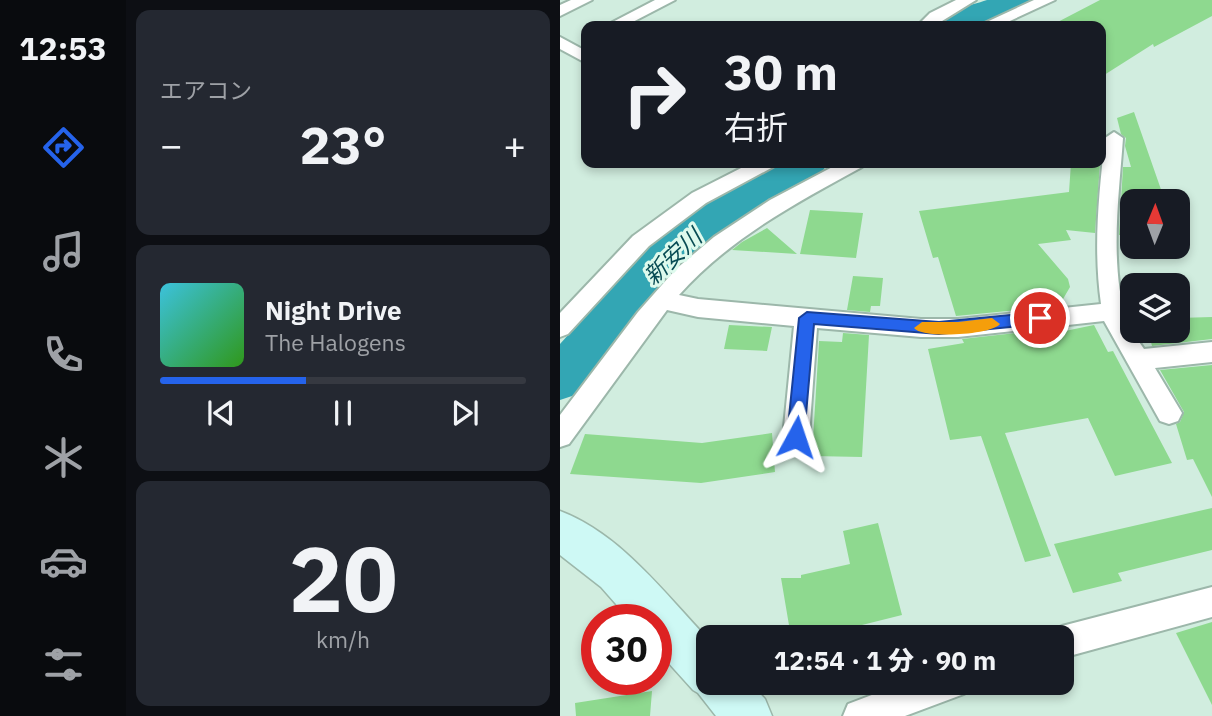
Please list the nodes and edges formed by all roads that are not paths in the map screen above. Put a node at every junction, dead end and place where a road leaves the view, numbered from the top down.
1 (584, 0) edge
2 (667, 0) edge
3 (968, 0) edge
4 (1047, 0) edge
5 (560, 11) edge
6 (623, 21) edge
7 (930, 21) edge
8 (998, 21) edge
9 (565, 45) edge
10 (581, 55) edge
11 (1114, 138) dead end
12 (751, 168) edge
13 (846, 168) edge
14 (662, 300) junction
15 (1114, 311) junction
16 (807, 318) junction
17 (560, 327) edge
18 (1212, 352) edge
19 (1137, 360) junction
20 (1169, 413) dead end
21 (560, 436) edge
22 (796, 437) dead end
23 (560, 530) edge
24 (1212, 602) edge
25 (1074, 639) edge
26 (696, 660) edge
27 (729, 695) edge
28 (916, 695) edge
29 (748, 716) edge
30 (860, 716) edge

1 - 5 street
2 - 6 street
3 - 7 street
4 - 8 street
9 - 10 street
11 - 15 street
12 - 17 street
13 - 14 street
14 - 16 street
14 - 21 street
15 - 16 street
15 - 19 street
16 - 22 street
18 - 19 street
19 - 20 street
23 - 26 street
24 - 25 street
27 - 29 street
28 - 30 street

